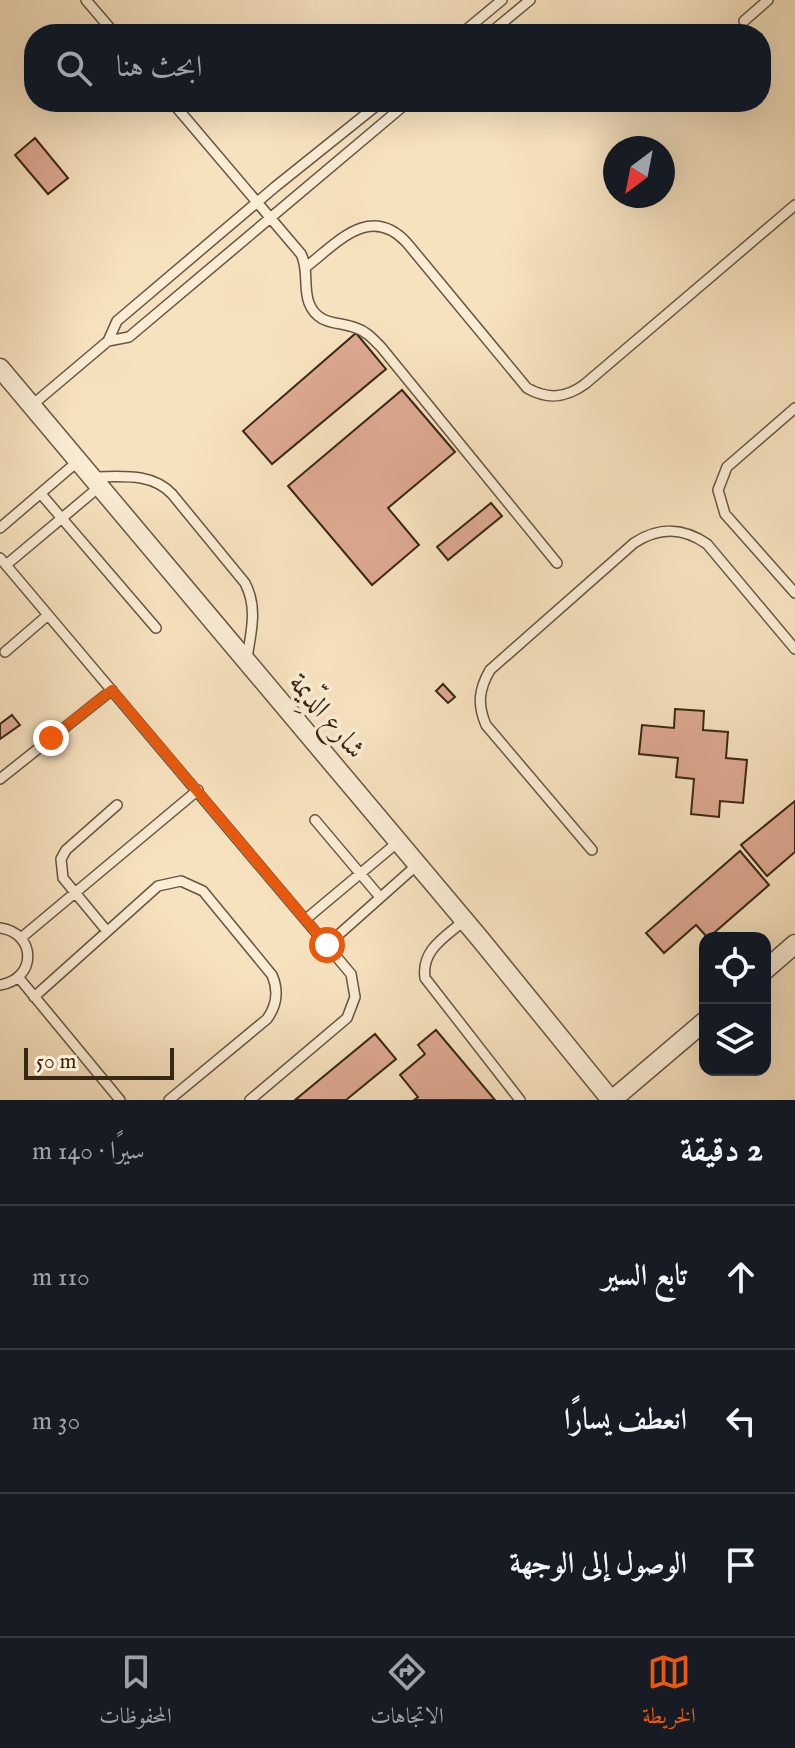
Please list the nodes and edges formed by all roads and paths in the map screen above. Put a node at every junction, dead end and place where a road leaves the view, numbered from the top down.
1 (86, 0) edge
2 (502, 0) edge
3 (530, 0) edge
4 (768, 0) edge
5 (744, 21) dead end
6 (106, 24) edge
7 (473, 24) edge
8 (501, 24) edge
9 (180, 112) edge
10 (369, 112) edge
11 (396, 112) edge
12 (257, 202) junction
13 (795, 205) edge
14 (270, 218) junction
15 (306, 267) junction
16 (108, 341) junction
17 (0, 368) edge
18 (31, 406) junction
19 (795, 408) edge
20 (88, 475) junction
21 (41, 494) junction
22 (61, 518) junction
23 (0, 528) edge
24 (3, 562) edge
25 (557, 563) dead end
26 (795, 593) edge
27 (48, 615) junction
28 (156, 628) dead end
29 (795, 649) edge
30 (5, 652) dead end
31 (247, 662) junction
32 (112, 690) junction
33 (0, 779) edge
34 (198, 790) junction
35 (117, 805) dead end
36 (315, 820) dead end
37 (398, 842) junction
38 (592, 850) dead end
39 (417, 865) junction
40 (360, 874) junction
41 (75, 894) junction
42 (380, 897) junction
43 (306, 919) junction
44 (465, 920) junction
45 (0, 928) edge
46 (106, 930) junction
47 (21, 938) junction
48 (795, 944) edge
49 (327, 945) junction
50 (771, 965) edge
51 (19, 978) junction
52 (0, 985) edge
53 (34, 997) junction
54 (699, 1026) edge
55 (120, 1100) edge
56 (169, 1100) edge
57 (250, 1100) edge
58 (520, 1100) edge
59 (612, 1100) edge

1 - 6 lane
2 - 7 lane
3 - 8 lane
4 - 5 lane
9 - 12 lane
10 - 12 lane
11 - 14 lane
12 - 14 lane
12 - 16 lane
13 - 15 lane
14 - 15 lane
14 - 16 lane
15 - 25 lane
16 - 18 lane
17 - 18 street, شارع الدِّيمة
18 - 20 street, شارع الدِّيمة
19 - 26 lane
20 - 21 lane
20 - 22 lane
20 - 31 street, شارع الدِّيمة
20 - 31 lane
21 - 22 lane
21 - 23 lane
22 - 24 lane
22 - 28 lane
24 - 27 lane
27 - 30 lane
27 - 32 lane
29 - 38 lane
31 - 37 street, شارع الدِّيمة
32 - 33 lane
32 - 34 lane
34 - 41 lane
34 - 43 lane
35 - 41 lane
36 - 40 lane
37 - 39 street, شارع الدِّيمة
37 - 40 lane
39 - 42 lane
39 - 44 street, شارع الدِّيمة
40 - 42 lane
40 - 43 lane
41 - 46 lane
41 - 47 lane
42 - 49 lane
43 - 49 lane
44 - 58 lane
44 - 59 street, شارع الدِّيمة
45 - 47 lane
46 - 53 lane
46 - 56 lane
47 - 51 lane
48 - 50 street
49 - 57 lane
51 - 52 lane
51 - 53 lane
53 - 55 lane
54 - 59 street

